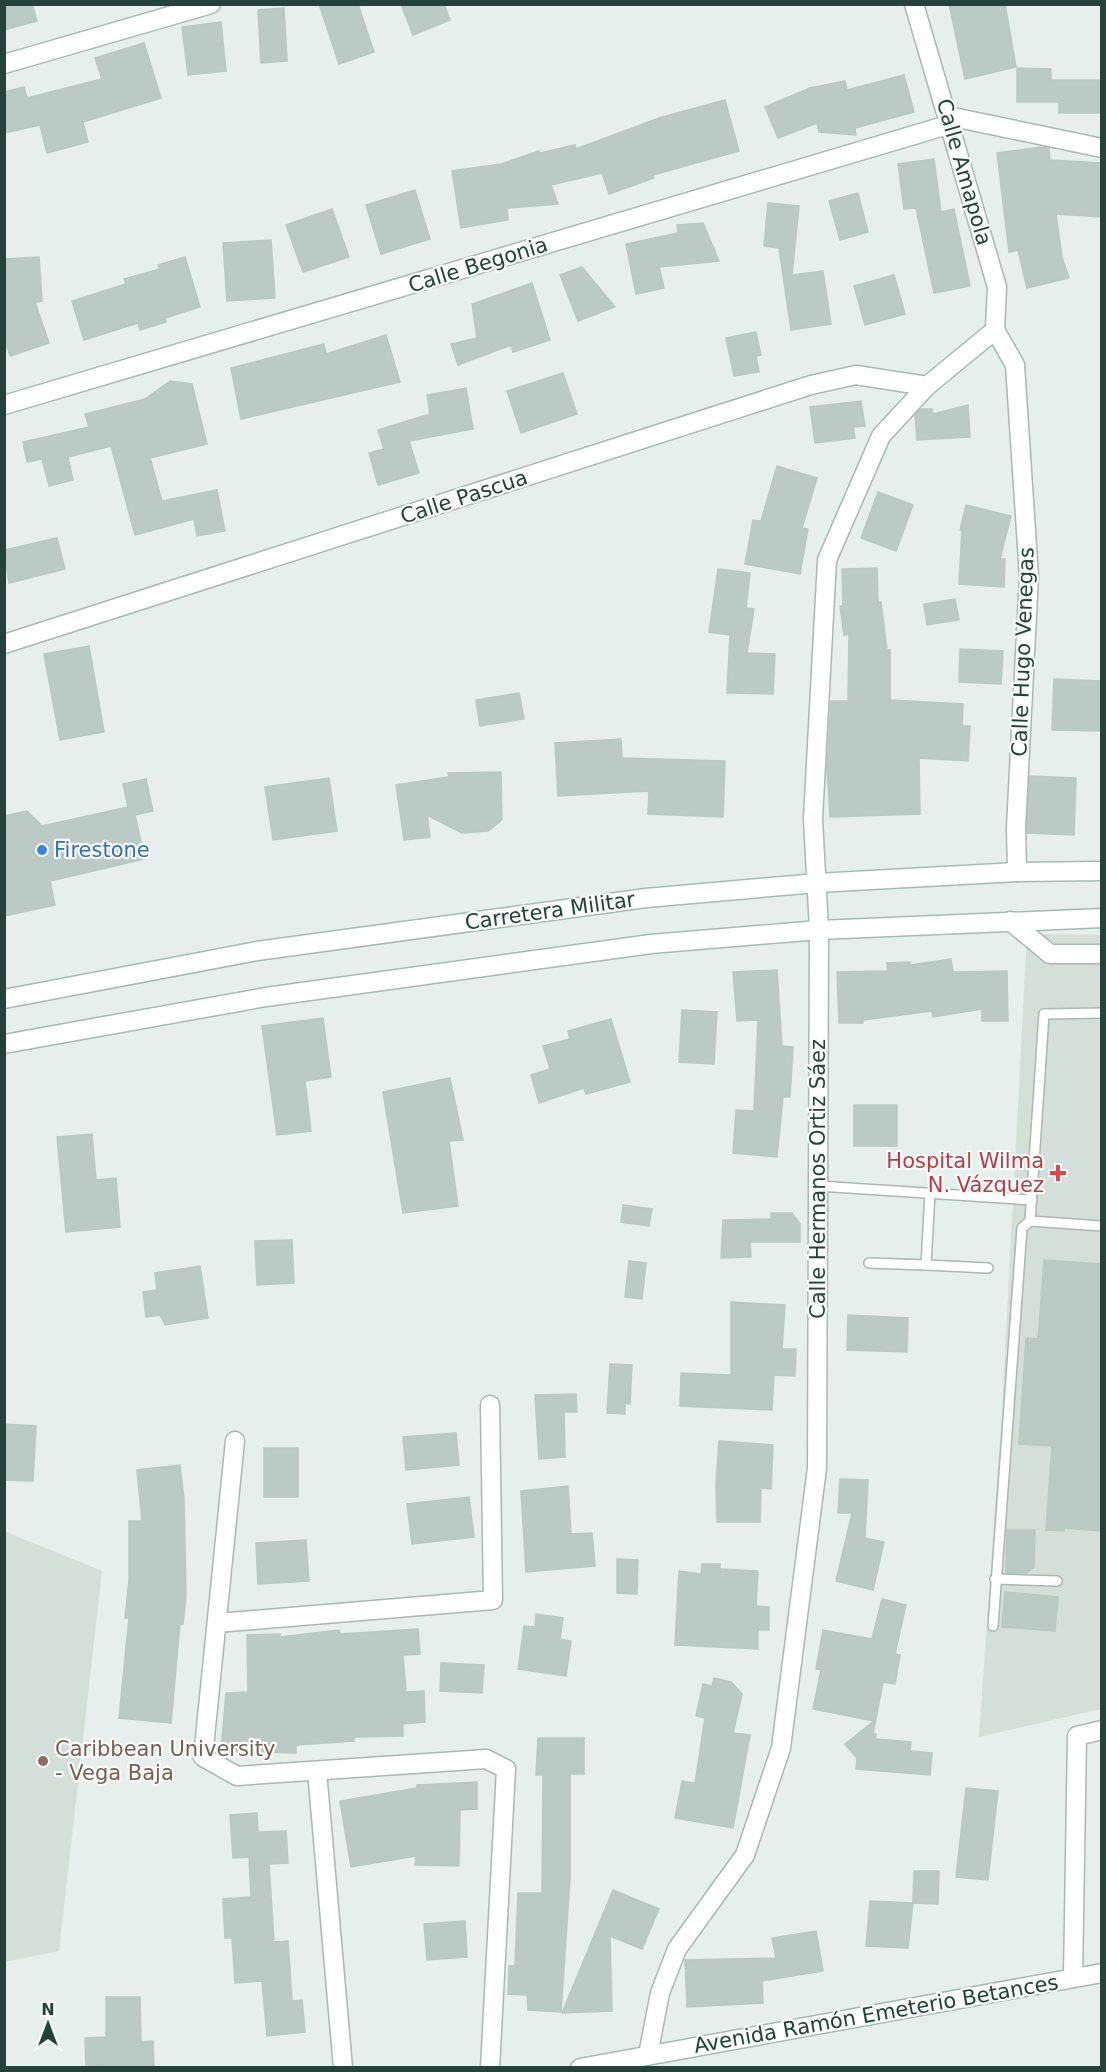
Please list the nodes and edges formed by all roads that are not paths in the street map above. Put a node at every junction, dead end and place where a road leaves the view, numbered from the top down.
1 (211, 4) edge
2 (915, 10) edge
3 (4, 64) edge
4 (950, 120) junction
5 (1101, 148) edge
6 (995, 330) junction
7 (927, 386) junction
8 (4, 405) edge
9 (4, 644) edge
10 (1101, 871) edge
11 (1017, 872) junction
12 (817, 883) junction
13 (1101, 918) edge
14 (1010, 921) junction
15 (819, 930) junction
16 (1101, 954) edge
17 (4, 999) edge
18 (1101, 1013) edge
19 (4, 1044) edge
20 (818, 1186) junction
21 (930, 1193) junction
22 (1032, 1200) junction
23 (1030, 1221) junction
24 (1101, 1226) edge
25 (869, 1263) dead end
26 (926, 1265) junction
27 (988, 1268) dead end
28 (490, 1405) dead end
29 (235, 1441) dead end
30 (995, 1579) junction
31 (1057, 1581) dead end
32 (217, 1623) junction
33 (993, 1626) dead end
34 (1101, 1730) edge
35 (317, 1771) junction
36 (1101, 1973) edge
37 (1073, 1978) junction
38 (648, 2055) junction
39 (343, 2067) edge
40 (490, 2067) edge
41 (580, 2067) edge

1 - 3 street
2 - 4 street, Calle Amapola
4 - 5 street, Calle Begonia
4 - 6 street, Calle Amapola
4 - 8 street, Calle Begonia
6 - 7 street, Calle Hermanos Ortiz Sáez
6 - 11 street, Calle Hugo Venegas
7 - 9 street, Calle Pascua
7 - 12 street, Calle Hermanos Ortiz Sáez
10 - 11 street, Carretera Militar
11 - 12 street, Carretera Militar
12 - 15 street, Calle Hermanos Ortiz Sáez
12 - 17 street, Carretera Militar
13 - 14 street
14 - 15 street
14 - 16 street
15 - 19 street
15 - 20 street, Calle Hermanos Ortiz Sáez
18 - 22 lane
20 - 21 lane
20 - 38 street, Calle Hermanos Ortiz Sáez
21 - 22 lane
21 - 26 lane
22 - 23 lane
23 - 24 lane
23 - 30 lane
25 - 26 lane
26 - 27 lane
28 - 32 street
29 - 32 street
30 - 31 lane
30 - 33 lane
32 - 35 street
34 - 37 street
35 - 39 street
35 - 40 street
36 - 37 street, Avenida Ramón Emeterio Betances
37 - 38 street, Avenida Ramón Emeterio Betances
38 - 41 street, Avenida Ramón Emeterio Betances

